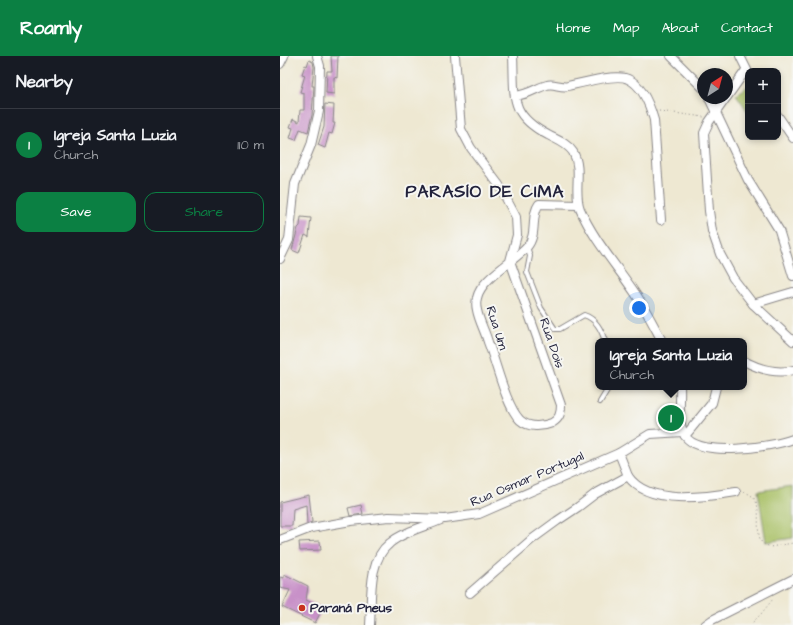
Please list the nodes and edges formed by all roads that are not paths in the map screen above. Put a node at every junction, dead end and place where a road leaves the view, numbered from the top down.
1 (284, 56) edge
2 (455, 56) edge
3 (513, 56) edge
4 (671, 56) edge
5 (740, 56) edge
6 (318, 57) edge
7 (280, 64) edge
8 (746, 68) edge
9 (745, 74) edge
10 (697, 82) edge
11 (733, 90) edge
12 (515, 96) junction
13 (711, 104) edge
14 (722, 104) edge
15 (714, 115) junction
16 (781, 120) edge
17 (793, 138) edge
18 (578, 205) junction
19 (661, 220) dead end
20 (527, 246) junction
21 (280, 259) edge
22 (510, 261) junction
23 (793, 276) edge
24 (793, 292) edge
25 (753, 304) junction
26 (603, 338) edge
27 (660, 338) edge
28 (793, 341) edge
29 (747, 363) edge
30 (793, 370) edge
31 (607, 390) edge
32 (680, 390) edge
33 (715, 390) edge
34 (600, 402) dead end
35 (544, 426) joint
36 (684, 434) junction
37 (793, 439) edge
38 (619, 453) junction
39 (628, 476) junction
40 (736, 492) road end
41 (445, 518) junction
42 (280, 540) edge
43 (793, 579) edge
44 (470, 593) dead end
45 (370, 625) edge
46 (705, 625) edge

1 - 7 street
2 - 22 street
3 - 12 street
4 - 10 street
5 - 8 street
6 - 21 street
9 - 11 street
12 - 18 street
12 - 19 street
13 - 15 street
14 - 15 street
15 - 23 street
15 - 25 street
16 - 17 street
18 - 20 street, Rua Um
18 - 27 street
20 - 22 street, Rua Um
20 - 26 lane
22 - 35 street, Rua Dois
22 - 35 street, Rua Um
24 - 25 street
25 - 28 street
29 - 30 street
31 - 34 lane
32 - 36 street
33 - 36 street
36 - 37 street
36 - 38 street, Rua Osmar Portugal
38 - 39 street
38 - 41 street, Rua Osmar Portugal
39 - 40 street
39 - 44 street
41 - 42 street, Rua Osmar Portugal
41 - 45 street
43 - 46 street

